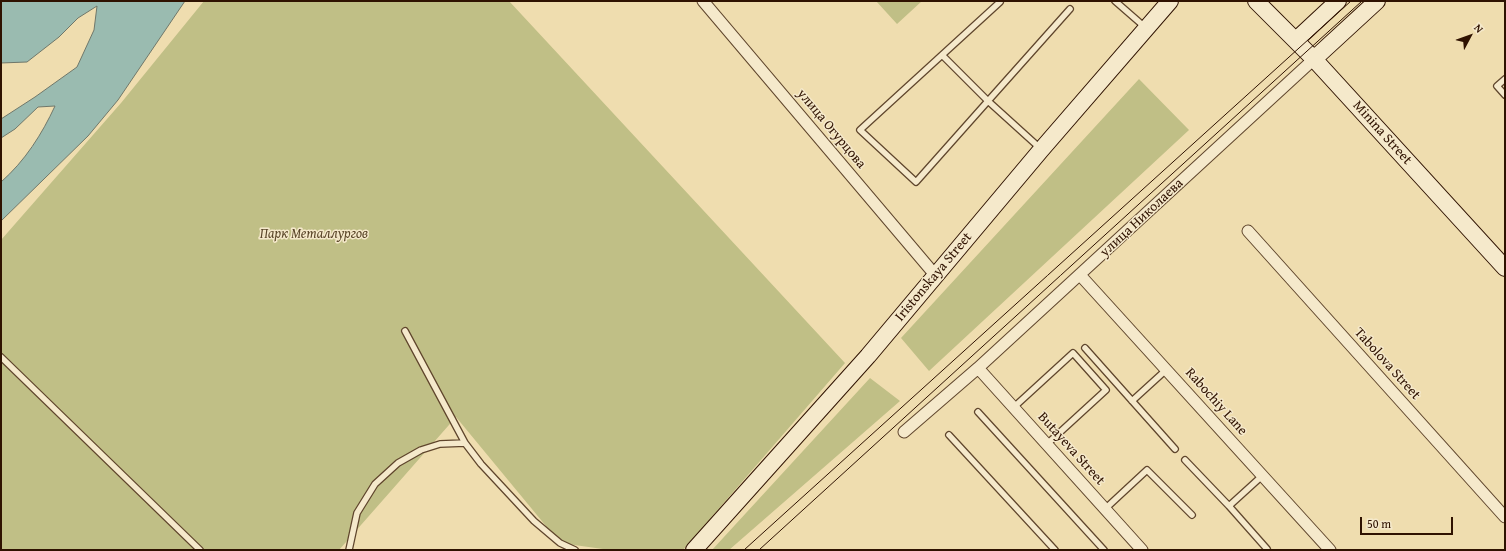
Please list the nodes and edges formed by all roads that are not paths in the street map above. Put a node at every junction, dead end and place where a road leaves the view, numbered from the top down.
1 (703, 1) edge
2 (1115, 1) edge
3 (1170, 1) edge
4 (1256, 1) edge
5 (1338, 1) edge
6 (1378, 1) edge
7 (1000, 2) edge
8 (1070, 8) dead end
9 (1146, 28) junction
10 (1296, 40) junction
11 (942, 55) junction
12 (1314, 59) junction
13 (1505, 79) edge
14 (1505, 95) edge
15 (988, 102) junction
16 (1041, 150) junction
17 (1248, 231) dead end
18 (1505, 268) edge
19 (1080, 275) junction
20 (936, 276) junction
21 (405, 331) dead end
22 (1085, 348) dead end
23 (1, 357) edge
24 (978, 368) junction
25 (1166, 370) junction
26 (1132, 401) junction
27 (1013, 408) junction
28 (978, 412) dead end
29 (904, 432) dead end
30 (949, 435) dead end
31 (466, 444) junction
32 (1046, 445) junction
33 (1175, 449) dead end
34 (1185, 460) dead end
35 (1262, 476) junction
36 (1229, 506) junction
37 (1105, 509) junction
38 (1192, 515) dead end
39 (1505, 517) edge
40 (1267, 549) edge
41 (200, 550) edge
42 (349, 550) edge
43 (575, 550) edge
44 (694, 550) edge
45 (1055, 550) edge
46 (1104, 550) edge
47 (1142, 550) edge
48 (1330, 550) edge

1 - 20 street, улица Огурцова
2 - 9 lane
3 - 9 main road, Iristonskaya Street
4 - 10 main road, Minina Street
5 - 10 main road
6 - 12 main road, улица Николаева
7 - 11 lane
8 - 15 lane
9 - 16 main road, Iristonskaya Street
10 - 12 main road, Minina Street
11 - 15 lane
11 - 15 lane
12 - 18 main road, Minina Street
12 - 19 street, улица Николаева
13 - 14 lane
15 - 16 lane
16 - 20 main road, Iristonskaya Street
17 - 39 street, Tabolova Street
19 - 24 street, улица Николаева
19 - 25 street, Rabochiy Lane
20 - 44 main road, Iristonskaya Street
21 - 31 lane
22 - 26 lane
23 - 41 lane
24 - 27 street, Butayeva Street
24 - 29 street, улица Николаева
25 - 26 lane
25 - 35 street, Rabochiy Lane
26 - 33 lane
27 - 32 street, Butayeva Street
27 - 32 lane
28 - 46 lane
30 - 45 lane
31 - 42 lane
31 - 43 lane
32 - 37 street, Butayeva Street
34 - 36 lane
35 - 36 lane
35 - 48 street, Rabochiy Lane
36 - 40 lane
37 - 38 lane
37 - 47 street, Butayeva Street

